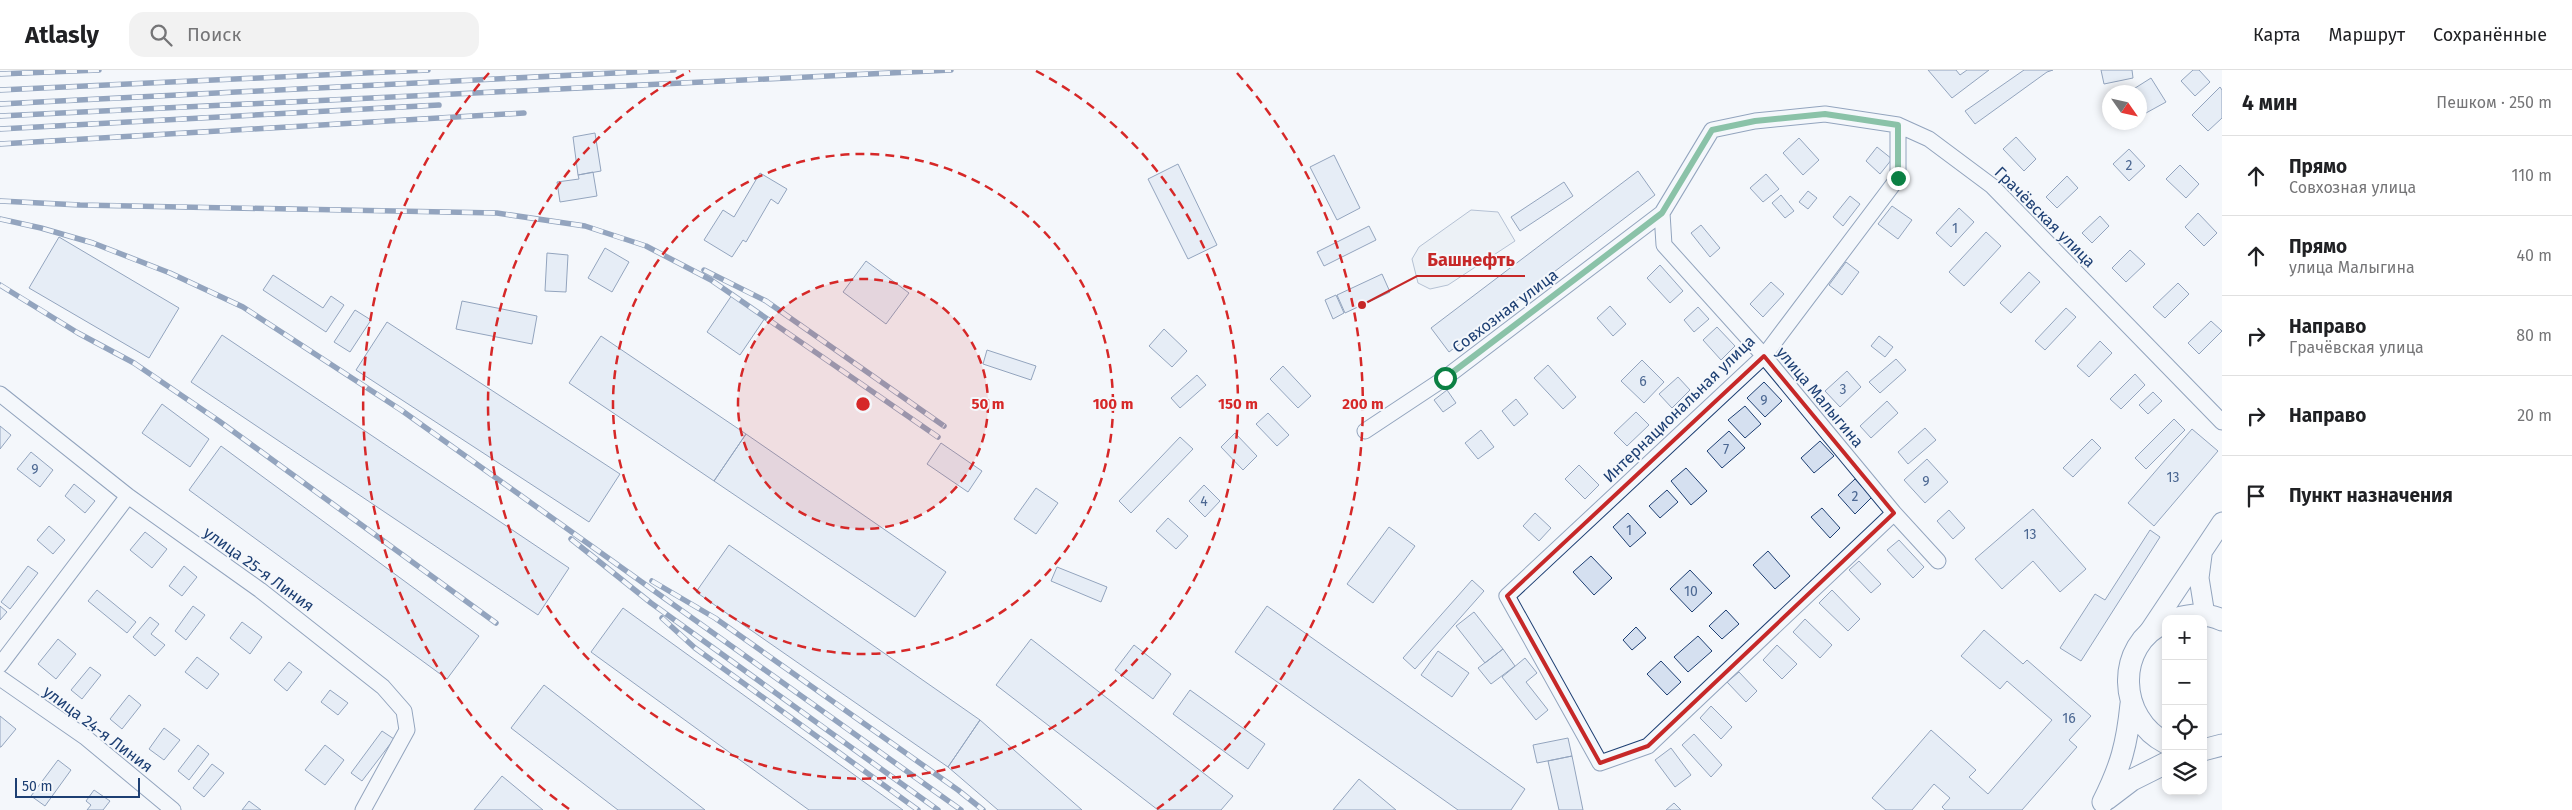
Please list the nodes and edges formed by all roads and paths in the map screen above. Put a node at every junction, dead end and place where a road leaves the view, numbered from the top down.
1 (1898, 125) junction
2 (1662, 213) junction
3 (1764, 356) junction
4 (0, 394) edge
5 (2222, 422) edge
6 (1365, 431) dead end
7 (128, 496) junction
8 (1894, 513) junction
9 (2222, 522) edge
10 (2202, 552) junction
11 (1938, 561) dead end
12 (2217, 617) edge
13 (2162, 625) edge
14 (2146, 636) junction
15 (0, 665) edge
16 (0, 678) edge
17 (2131, 704) junction
18 (2162, 741) edge
19 (2222, 745) edge
20 (2207, 749) edge
21 (2162, 765) edge
22 (2100, 806) edge
23 (173, 810) edge
24 (364, 810) edge

1 - 2 street, Грачёвская улица
1 - 3 street, Интернациональная улица
1 - 5 street, Грачёвская улица
2 - 3 street, улица Малыгина
2 - 6 street, Совхозная улица
3 - 8 street, улица Малыгина
3 - 8 street, Интернациональная улица
4 - 7 street, улица 25-я Линия
7 - 15 street
7 - 24 street, улица 25-я Линия
8 - 11 street, улица Малыгина
9 - 10 street
10 - 12 street
10 - 14 street
13 - 14 main road
14 - 17 main road
16 - 23 street, улица 24-я Линия
17 - 18 main road
17 - 22 main road
19 - 20 main road
21 - 22 main road

